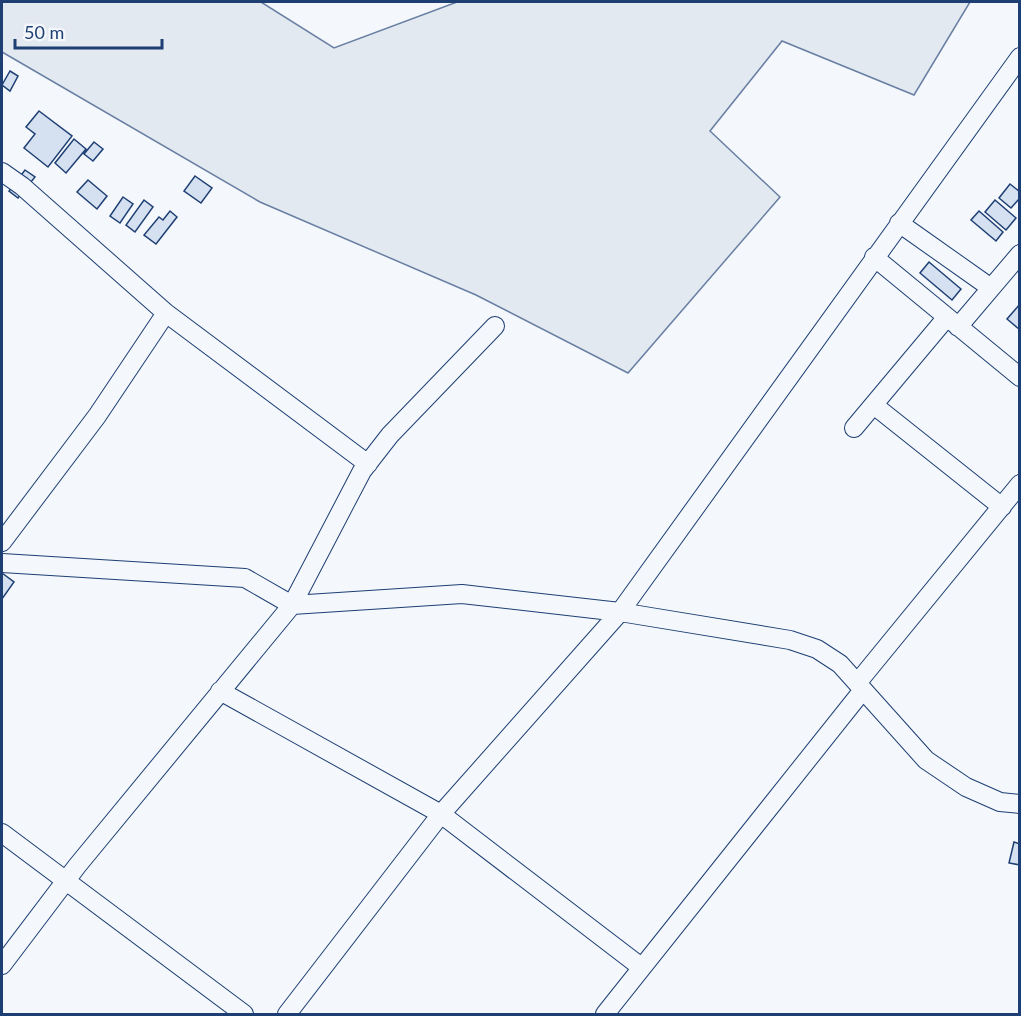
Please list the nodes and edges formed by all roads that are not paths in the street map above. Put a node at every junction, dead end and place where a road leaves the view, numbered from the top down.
1 (1020, 57) edge
2 (2, 172) edge
3 (899, 223) junction
4 (1020, 254) edge
5 (874, 257) junction
6 (991, 288) junction
7 (166, 313) junction
8 (952, 322) junction
9 (495, 326) dead end
10 (1020, 376) edge
11 (874, 406) junction
12 (854, 428) dead end
13 (368, 464) junction
14 (1020, 484) edge
15 (1002, 507) junction
16 (2, 542) edge
17 (2, 563) edge
18 (292, 605) junction
19 (620, 612) junction
20 (860, 686) junction
21 (220, 691) junction
22 (1020, 804) edge
23 (441, 814) junction
24 (2, 833) edge
25 (65, 882) junction
26 (2, 965) edge
27 (641, 967) junction
28 (243, 1014) edge
29 (287, 1014) edge
30 (605, 1014) edge

1 - 3 street
2 - 7 street
3 - 5 street
3 - 6 street
4 - 6 street
5 - 8 street
5 - 19 street
6 - 8 street
7 - 13 street
7 - 16 street
8 - 10 street
8 - 11 street
9 - 13 street
11 - 12 street
11 - 15 street
13 - 18 street
14 - 15 street
15 - 20 street
17 - 18 street
18 - 19 street
18 - 21 street
19 - 20 street
19 - 23 street
20 - 22 street
20 - 27 street
21 - 23 street
21 - 25 street
23 - 27 street
23 - 29 street
24 - 25 street
25 - 26 street
25 - 28 street
27 - 30 street

